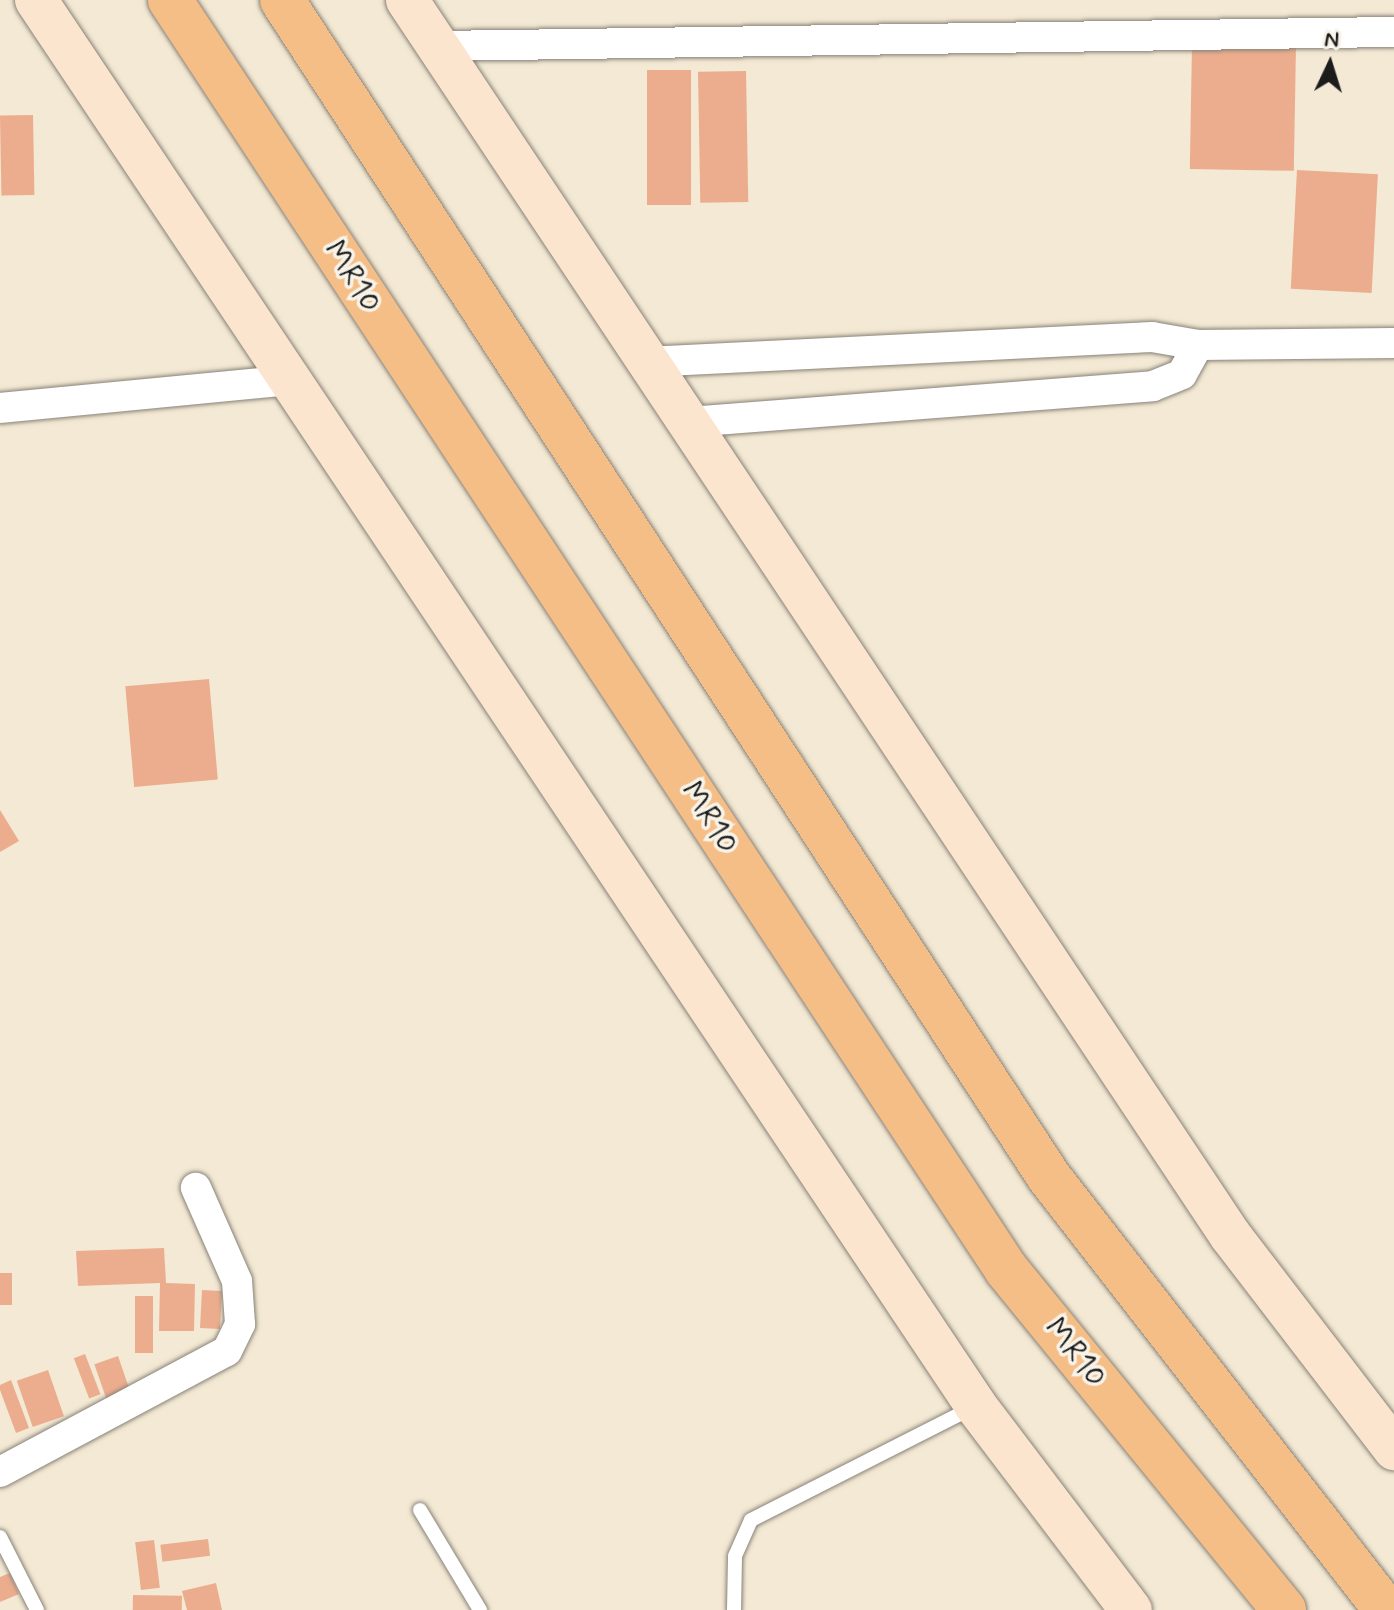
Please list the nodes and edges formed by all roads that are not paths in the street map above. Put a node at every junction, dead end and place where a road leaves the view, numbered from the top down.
1 (170, 0) edge
2 (282, 0) edge
3 (407, 0) edge
4 (0, 6) edge
5 (41, 7) edge
6 (1394, 32) edge
7 (437, 46) junction
8 (1394, 343) edge
9 (1198, 345) junction
10 (646, 362) junction
11 (291, 380) junction
12 (0, 408) edge
13 (689, 422) junction
14 (196, 1188) dead end
15 (976, 1406) junction
16 (1394, 1449) edge
17 (0, 1472) edge
18 (420, 1510) dead end
19 (0, 1537) edge
20 (37, 1610) edge
21 (480, 1610) edge
22 (734, 1610) edge
23 (1131, 1610) edge
24 (1284, 1610) edge
25 (1386, 1610) edge

1 - 24 main road, MR10
2 - 25 main road
3 - 7 street
4 - 5 street
5 - 11 street
6 - 7 street
7 - 10 street
8 - 9 street
9 - 10 street
9 - 13 street
10 - 13 street
11 - 12 street
11 - 15 street
13 - 16 street
14 - 17 street
15 - 22 lane
15 - 23 street
18 - 21 lane
19 - 20 lane

